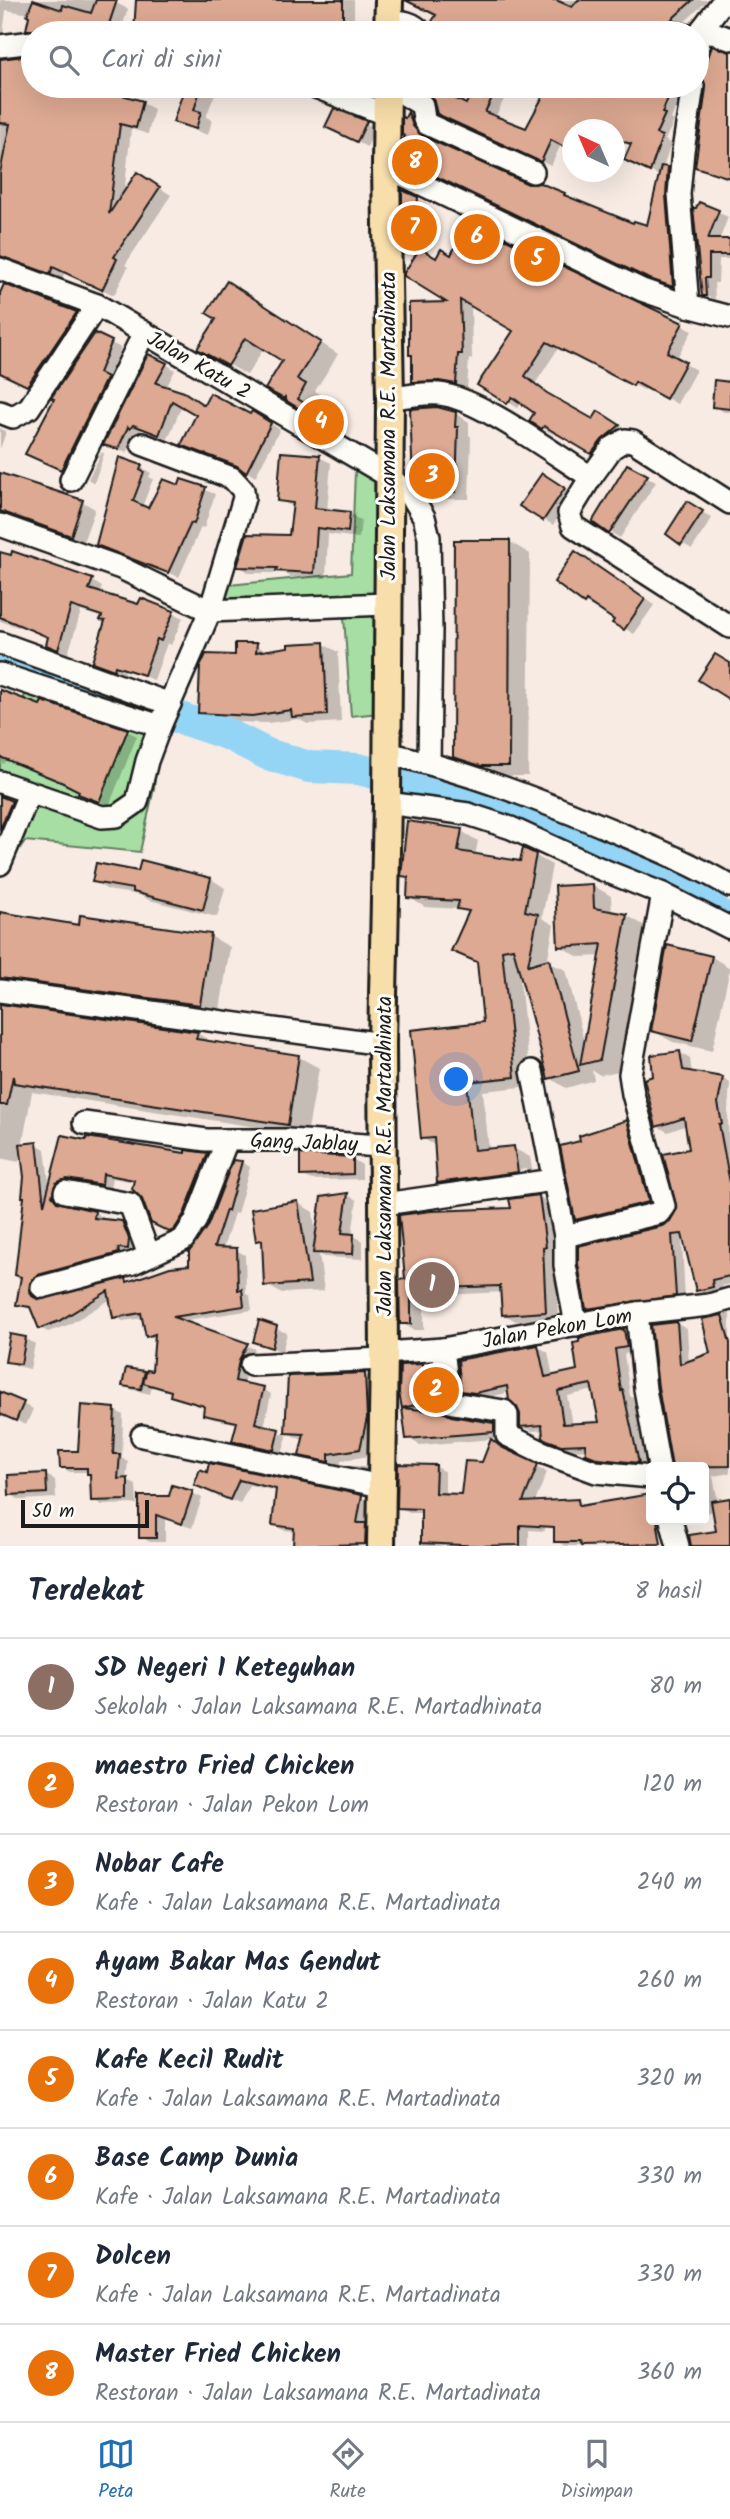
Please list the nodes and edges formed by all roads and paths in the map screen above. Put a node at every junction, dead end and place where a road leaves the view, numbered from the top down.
1 (724, 0) edge
2 (708, 21) edge
3 (709, 32) edge
4 (730, 39) edge
5 (21, 43) edge
6 (0, 46) edge
7 (396, 98) edge
8 (404, 98) edge
9 (691, 98) edge
10 (386, 167) junction
11 (533, 172) dead end
12 (0, 269) edge
13 (97, 305) junction
14 (688, 306) junction
15 (730, 317) edge
16 (145, 333) junction
17 (390, 399) junction
18 (0, 412) edge
19 (142, 444) dead end
20 (390, 477) junction
21 (591, 477) junction
22 (71, 480) dead end
23 (730, 503) edge
24 (0, 526) edge
25 (387, 604) junction
26 (210, 611) junction
27 (730, 627) edge
28 (0, 643) edge
29 (0, 674) edge
30 (170, 704) junction
31 (160, 726) junction
32 (429, 763) junction
33 (387, 778) junction
34 (0, 782) edge
35 (29, 794) junction
36 (0, 864) edge
37 (730, 886) edge
38 (663, 894) junction
39 (730, 928) edge
40 (0, 991) edge
41 (382, 1044) junction
42 (532, 1070) dead end
43 (84, 1122) dead end
44 (227, 1140) junction
45 (382, 1146) junction
46 (553, 1180) junction
47 (65, 1192) dead end
48 (384, 1204) junction
49 (565, 1236) junction
50 (149, 1255) junction
51 (42, 1287) dead end
52 (729, 1302) edge
53 (637, 1313) junction
54 (576, 1325) junction
55 (443, 1349) junction
56 (383, 1356) junction
57 (251, 1365) dead end
58 (142, 1436) dead end
59 (382, 1462) junction
60 (658, 1462) edge
61 (646, 1477) edge
62 (672, 1525) edge
63 (381, 1546) edge
64 (678, 1546) edge

1 - 2 street
3 - 4 street
5 - 6 street
7 - 10 main road, Jalan Laksamana R.E. Martadinata
8 - 11 street
9 - 14 street
10 - 14 street
10 - 17 main road, Jalan Laksamana R.E. Martadinata
12 - 13 street, Jalan Katu 2
13 - 16 street, Jalan Katu 2
13 - 18 street
14 - 15 street
16 - 20 street, Jalan Katu 2
16 - 22 street
17 - 20 main road, Jalan Laksamana R.E. Martadinata
17 - 21 street
19 - 26 street
20 - 25 main road, Jalan Laksamana R.E. Martadinata
20 - 32 street, Jalan Katu 2
21 - 23 street
21 - 27 street
24 - 26 street
25 - 26 street
25 - 33 main road, Jalan Laksamana R.E. Martadinata
26 - 30 street
28 - 30 street
29 - 31 street
30 - 31 street
31 - 35 street
32 - 33 street
32 - 37 street
33 - 38 street
33 - 41 main road, Jalan Laksamana R.E. Martadhinata
34 - 35 street
35 - 36 street
38 - 39 street
38 - 49 street
40 - 41 street
41 - 45 main road, Jalan Laksamana R.E. Martadhinata
42 - 46 street
43 - 44 street, Gang Jablay
44 - 45 street, Gang Jablay
44 - 50 street, Gang Jablay
45 - 48 main road, Jalan Laksamana R.E. Martadhinata
46 - 48 street
46 - 49 street
47 - 50 street
48 - 56 main road, Jalan Laksamana R.E. Martadhinata
49 - 54 street
50 - 51 street, Gang Jablay
52 - 53 street, Jalan Pekon Lom
53 - 54 street, Jalan Pekon Lom
53 - 60 street
54 - 55 street, Jalan Pekon Lom
55 - 56 street, Jalan Pekon Lom
55 - 61 street
56 - 57 street, Jalan Pekon Lom
56 - 59 main road, Jalan Laksamana R.E. Martadhinata
58 - 59 street
59 - 63 main road, Jalan Laksamana R.E. Martadhinata
62 - 64 street

